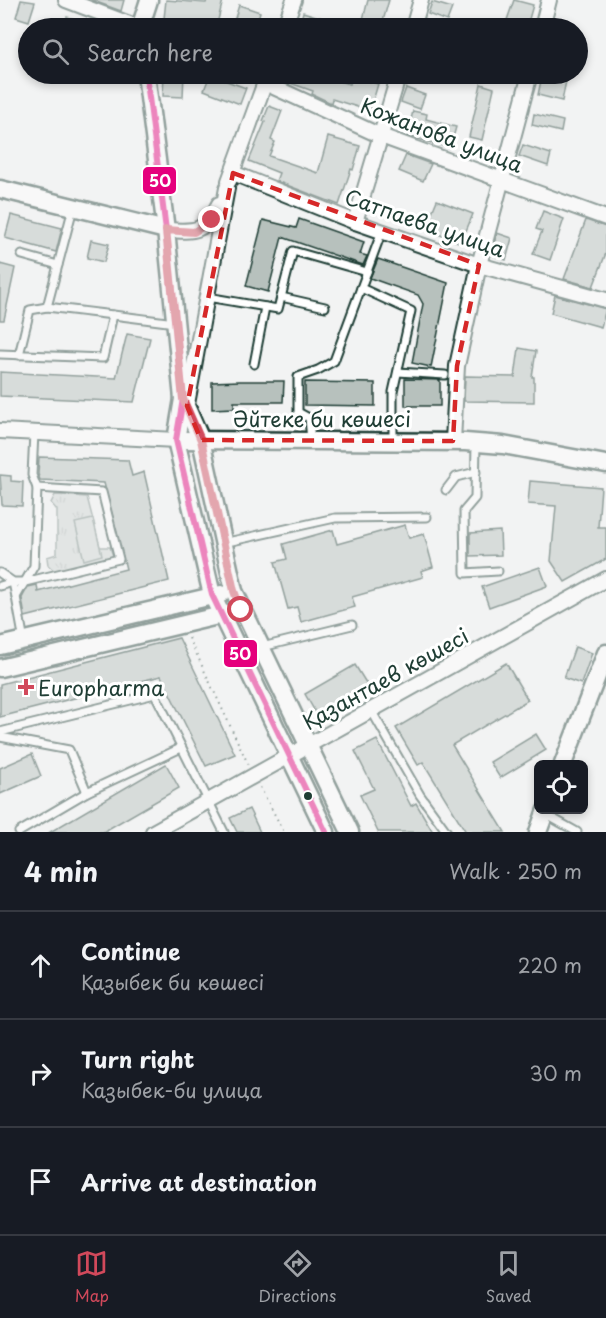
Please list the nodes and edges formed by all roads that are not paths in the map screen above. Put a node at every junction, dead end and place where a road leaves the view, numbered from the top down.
1 (66, 0) edge
2 (149, 0) edge
3 (294, 0) edge
4 (421, 0) edge
5 (549, 0) edge
6 (114, 18) edge
7 (143, 18) edge
8 (288, 18) edge
9 (416, 18) edge
10 (544, 18) edge
11 (147, 84) edge
12 (264, 84) edge
13 (278, 84) edge
14 (396, 84) edge
15 (527, 84) edge
16 (381, 136) junction
17 (233, 173) junction
18 (502, 179) junction
19 (227, 188) junction
20 (0, 189) edge
21 (73, 207) junction
22 (606, 218) edge
23 (355, 222) junction
24 (166, 230) junction
25 (382, 231) junction
26 (22, 255) dead end
27 (58, 265) junction
28 (479, 265) junction
29 (367, 272) junction
30 (361, 288) junction
31 (207, 297) junction
32 (281, 297) junction
33 (606, 300) edge
34 (47, 307) junction
35 (266, 307) junction
36 (325, 307) dead end
37 (113, 315) junction
38 (175, 323) junction
39 (0, 354) edge
40 (19, 355) junction
41 (254, 363) dead end
42 (398, 372) junction
43 (445, 375) dead end
44 (185, 403) junction
45 (0, 431) edge
46 (34, 433) junction
47 (176, 440) junction
48 (201, 440) junction
49 (311, 441) junction
50 (393, 441) junction
51 (453, 441) junction
52 (476, 443) junction
53 (606, 464) edge
54 (476, 472) junction
55 (37, 488) junction
56 (446, 490) dead end
57 (427, 518) dead end
58 (223, 543) junction
59 (498, 571) dead end
60 (0, 573) edge
61 (606, 579) edge
62 (14, 582) junction
63 (25, 582) junction
64 (0, 586) edge
65 (234, 591) junction
66 (212, 595) junction
67 (16, 597) junction
68 (241, 610) junction
69 (220, 615) junction
70 (352, 625) dead end
71 (24, 641) junction
72 (0, 646) edge
73 (259, 647) junction
74 (606, 653) edge
75 (0, 668) edge
76 (371, 710) junction
77 (0, 732) edge
78 (0, 737) edge
79 (307, 746) junction
80 (181, 748) junction
81 (288, 755) junction
82 (565, 760) edge
83 (87, 792) junction
84 (208, 801) junction
85 (544, 814) edge
86 (548, 814) edge
87 (19, 832) edge
88 (153, 832) edge
89 (224, 832) edge
90 (326, 832) edge
91 (350, 832) edge
92 (447, 832) edge
93 (538, 832) edge
94 (576, 832) edge

1 - 6 street
2 - 7 street
3 - 8 street
4 - 9 street
5 - 10 street
11 - 24 street
12 - 17 street
13 - 16 street, Кожанова улица
14 - 16 street
15 - 18 street
16 - 18 street, Кожанова улица
16 - 23 street
17 - 19 street
17 - 23 street, Сатпаева улица
18 - 22 street, Кожанова улица
18 - 28 street
19 - 24 street
19 - 31 street
20 - 21 street
21 - 24 street
21 - 27 lane
23 - 25 street, Сатпаева улица
24 - 38 street
25 - 28 street, Сатпаева улица
25 - 29 lane
26 - 27 lane
27 - 34 lane
28 - 33 street, Сатпаева улица
28 - 51 street
29 - 30 lane
29 - 32 lane
30 - 42 lane
30 - 49 lane
31 - 35 lane
31 - 44 street
32 - 35 lane
32 - 36 lane
34 - 37 lane
34 - 40 lane
35 - 41 lane
37 - 38 lane
37 - 40 lane
38 - 44 street
39 - 40 lane
42 - 43 lane
42 - 50 lane
44 - 47 street
44 - 48 street
45 - 46 street, Әйтеке би көшесі
46 - 47 street, Әйтеке би көшесі
46 - 55 lane
47 - 48 street, Әйтеке би көшесі
47 - 66 street
48 - 49 street, Әйтеке би көшесі
48 - 58 street
49 - 50 street, Әйтеке би көшесі
50 - 51 street, Әйтеке би көшесі
51 - 52 street, Әйтеке би көшесі
52 - 53 street, Әйтеке би көшесі
52 - 54 lane
54 - 56 lane
54 - 59 lane
55 - 63 lane
55 - 63 lane
57 - 58 lane
58 - 65 street
60 - 62 lane
61 - 76 street, Қазантаев көшесі
62 - 63 lane
62 - 64 lane
62 - 67 lane
63 - 67 lane
65 - 66 street
65 - 68 street
66 - 69 street
66 - 71 street
67 - 71 lane
68 - 69 street
68 - 73 street
69 - 75 street
69 - 81 street
70 - 73 lane
71 - 72 street
73 - 79 street
74 - 82 street
76 - 79 street, Қазантаев көшесі
76 - 92 lane
77 - 80 lane
78 - 83 lane
79 - 81 street, Қазантаев көшесі
79 - 91 street
80 - 83 lane
80 - 84 lane
81 - 84 street, Қазантаев көшесі
81 - 90 street
83 - 87 lane
84 - 88 street, Қазантаев көшесі
84 - 89 lane
85 - 93 street
86 - 94 lane

